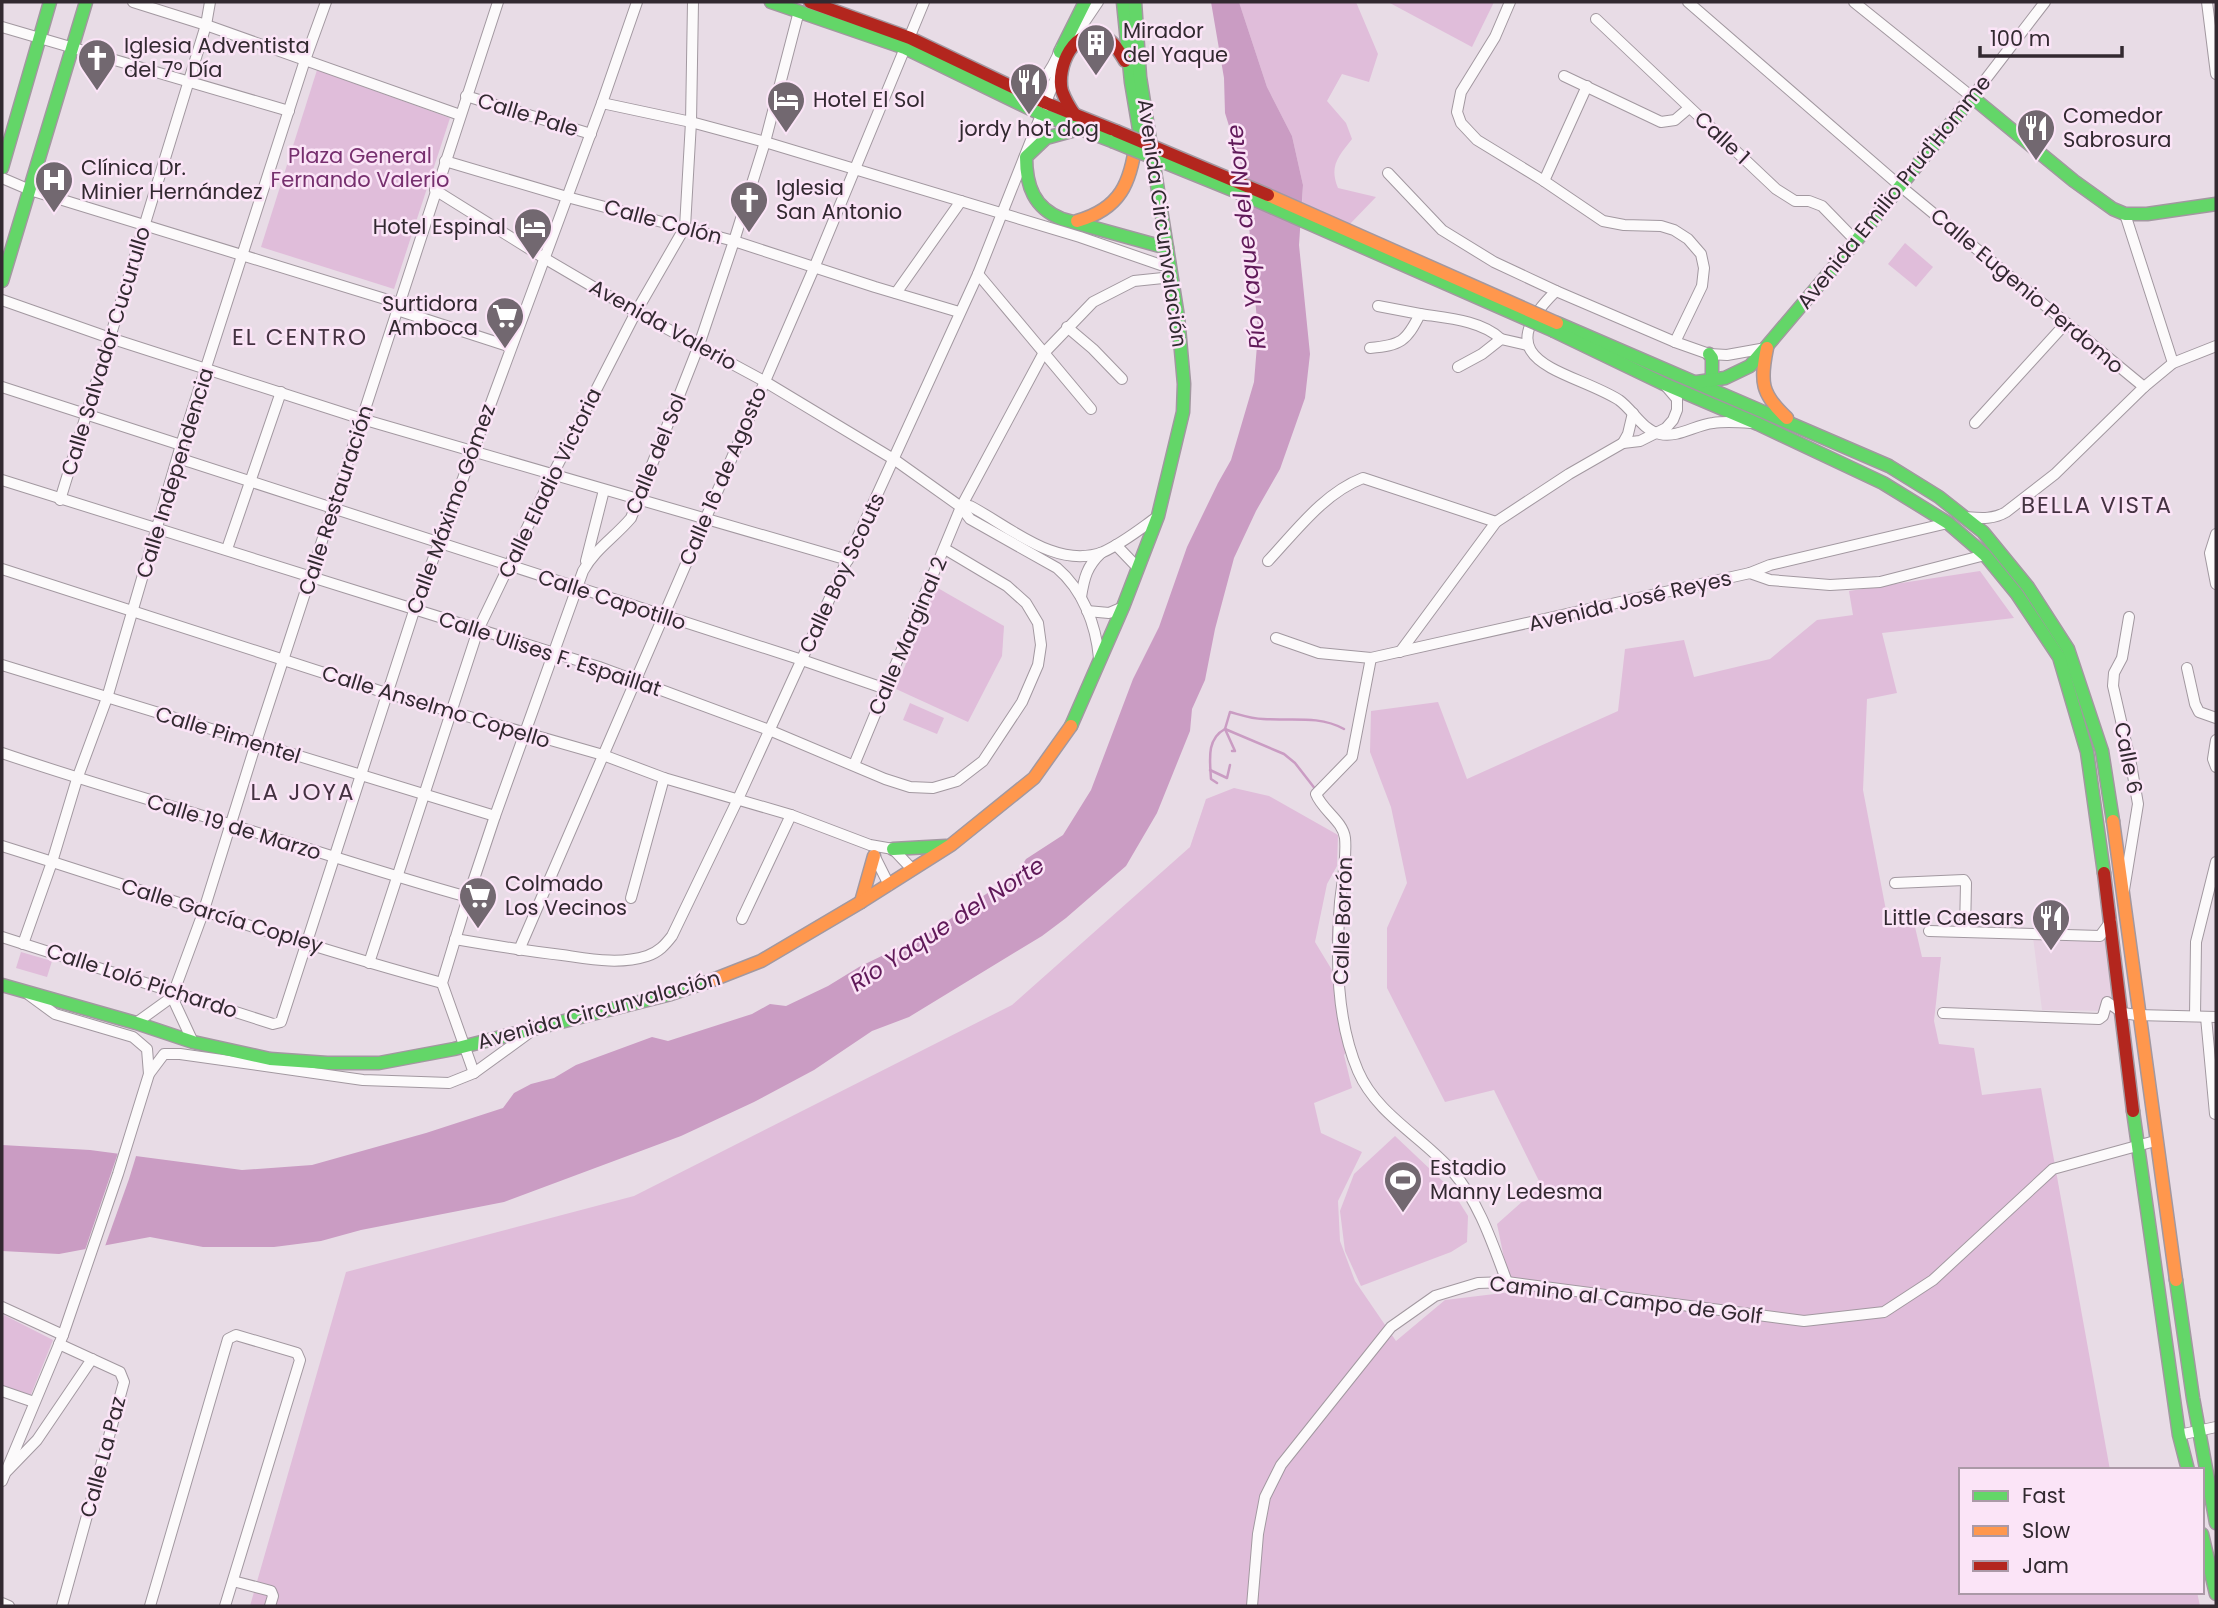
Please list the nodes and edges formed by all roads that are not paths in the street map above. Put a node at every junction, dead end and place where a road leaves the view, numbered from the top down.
1 (50, 2) edge
2 (86, 2) edge
3 (134, 2) edge
4 (210, 2) edge
5 (326, 2) edge
6 (498, 2) edge
7 (637, 2) edge
8 (693, 2) edge
9 (771, 2) edge
10 (810, 2) edge
11 (924, 2) edge
12 (1078, 2) edge
13 (1086, 2) edge
14 (1098, 2) edge
15 (1123, 2) edge
16 (1135, 2) edge
17 (1510, 2) edge
18 (1688, 2) edge
19 (1854, 2) edge
20 (2045, 2) edge
21 (2207, 2) edge
22 (800, 7) edge
23 (1596, 19) dead end
24 (206, 25) junction
25 (2, 27) edge
26 (39, 37) junction
27 (907, 43) junction
28 (73, 47) junction
29 (1062, 55) junction
30 (305, 60) junction
31 (2216, 74) edge
32 (1564, 76) dead end
33 (189, 81) junction
34 (1131, 82) junction
35 (1587, 86) junction
36 (1017, 89) junction
37 (466, 96) junction
38 (1972, 97) junction
39 (602, 103) junction
40 (1044, 108) junction
41 (1689, 108) junction
42 (289, 111) junction
43 (460, 115) junction
44 (1075, 115) junction
45 (691, 122) junction
46 (1138, 125) junction
47 (1079, 129) junction
48 (591, 134) junction
49 (1114, 136) junction
50 (765, 142) junction
51 (1026, 157) junction
52 (445, 161) junction
53 (2, 168) edge
54 (853, 170) junction
55 (1388, 173) dead end
56 (2, 178) edge
57 (1544, 181) junction
58 (1899, 185) junction
59 (435, 190) junction
60 (30, 191) junction
61 (567, 197) junction
62 (961, 201) junction
63 (2216, 204) edge
64 (1002, 213) junction
65 (2125, 214) junction
66 (1075, 221) junction
67 (144, 226) junction
68 (685, 227) junction
69 (1856, 240) junction
70 (734, 241) junction
71 (1163, 247) junction
72 (243, 256) junction
73 (544, 258) junction
74 (814, 268) junction
75 (1162, 271) junction
76 (978, 274) junction
77 (2, 281) edge
78 (1556, 291) junction
79 (896, 293) junction
80 (2, 300) edge
81 (1378, 306) dead end
82 (398, 307) junction
83 (636, 312) junction
84 (959, 312) junction
85 (1420, 314) junction
86 (2066, 323) junction
87 (1068, 327) junction
88 (1555, 327) junction
89 (110, 338) junction
90 (1501, 339) junction
91 (1675, 342) junction
92 (699, 345) junction
93 (1527, 345) junction
94 (511, 346) junction
95 (2216, 346) edge
96 (1370, 348) dead end
97 (1767, 348) junction
98 (1043, 354) junction
99 (1709, 354) junction
100 (2173, 363) junction
101 (1458, 368) dead end
102 (207, 369) junction
103 (1122, 379) dead end
104 (764, 381) junction
105 (1712, 381) junction
106 (1693, 382) junction
107 (1662, 383) junction
108 (2, 387) edge
109 (2144, 387) junction
110 (281, 392) junction
111 (1091, 409) dead end
112 (1633, 413) junction
113 (86, 414) junction
114 (362, 419) junction
115 (1975, 423) dead end
116 (1758, 424) junction
117 (1656, 433) junction
118 (1814, 435) junction
119 (1175, 443) junction
120 (1623, 443) junction
121 (181, 445) junction
122 (472, 451) junction
123 (178, 458) junction
124 (895, 460) junction
125 (553, 474) junction
126 (2, 480) edge
127 (250, 482) junction
128 (604, 490) junction
129 (60, 500) junction
130 (639, 500) junction
131 (961, 507) junction
132 (334, 508) junction
133 (1158, 516) junction
134 (705, 517) junction
135 (1964, 517) junction
136 (1496, 522) junction
137 (1948, 523) junction
138 (158, 529) junction
139 (2216, 534) edge
140 (440, 544) junction
141 (1116, 544) junction
142 (227, 549) junction
143 (945, 549) junction
144 (1101, 552) junction
145 (1985, 555) junction
146 (848, 560) junction
147 (1268, 561) dead end
148 (509, 566) junction
149 (1138, 568) junction
150 (2, 569) edge
151 (583, 571) junction
152 (1750, 573) junction
153 (310, 576) junction
154 (2216, 584) edge
155 (576, 589) junction
156 (1081, 597) junction
157 (1123, 607) junction
158 (132, 611) junction
159 (414, 611) junction
160 (1087, 611) junction
161 (662, 617) junction
162 (2129, 617) dead end
163 (478, 630) junction
164 (1276, 638) dead end
165 (1399, 652) junction
166 (555, 654) junction
167 (1371, 658) junction
168 (284, 660) junction
169 (802, 660) junction
170 (2, 665) edge
171 (1099, 665) junction
172 (2188, 668) dead end
173 (637, 680) junction
174 (886, 689) junction
175 (386, 693) junction
176 (107, 698) junction
177 (449, 712) junction
178 (2216, 718) edge
179 (769, 730) junction
180 (525, 734) junction
181 (2216, 740) edge
182 (256, 743) junction
183 (2, 753) edge
184 (603, 755) junction
185 (854, 765) junction
186 (2216, 767) edge
187 (361, 775) junction
188 (664, 778) junction
189 (77, 779) junction
190 (424, 795) junction
191 (738, 799) junction
192 (791, 815) junction
193 (495, 816) junction
194 (231, 824) junction
195 (951, 845) junction
196 (2, 846) edge
197 (893, 849) junction
198 (872, 851) junction
199 (334, 858) junction
200 (52, 862) junction
201 (2216, 862) edge
202 (912, 869) junction
203 (397, 877) junction
204 (1895, 883) dead end
205 (889, 885) junction
206 (468, 897) junction
207 (631, 898) dead end
208 (2123, 901) junction
209 (861, 902) junction
210 (203, 913) junction
211 (742, 919) dead end
212 (2111, 920) junction
213 (1929, 931) dead end
214 (1965, 932) junction
215 (2, 937) edge
216 (455, 939) junction
217 (306, 942) junction
218 (23, 944) junction
219 (519, 950) junction
220 (369, 963) junction
221 (442, 983) junction
222 (2, 985) edge
223 (22, 991) junction
224 (173, 994) junction
225 (1943, 1013) dead end
226 (2123, 1013) junction
227 (2137, 1015) junction
228 (2195, 1016) junction
229 (2211, 1017) edge
230 (281, 1022) joint
231 (136, 1023) junction
232 (534, 1030) junction
233 (193, 1042) junction
234 (465, 1046) junction
235 (474, 1073) junction
236 (149, 1074) junction
237 (2215, 1114) edge
238 (2155, 1141) junction
239 (2137, 1144) junction
240 (1507, 1282) junction
241 (2, 1307) edge
242 (61, 1340) junction
243 (92, 1359) junction
244 (2, 1391) edge
245 (34, 1402) junction
246 (2216, 1427) edge
247 (2198, 1431) junction
248 (2179, 1435) junction
249 (2187, 1468) edge
250 (3, 1478) edge
251 (2216, 1523) edge
252 (2204, 1543) edge
253 (233, 1581) junction
254 (2216, 1594) edge
255 (2, 1603) edge
256 (9, 1606) edge
257 (62, 1606) edge
258 (150, 1606) edge
259 (225, 1606) edge
260 (270, 1606) edge
261 (1252, 1606) edge

1 - 26 main road
2 - 28 main road
3 - 24 street
4 - 24 street, Calle Salvador Cucurullo
5 - 30 street, Calle Independencia
6 - 37 street, Calle Restauración
7 - 39 street, Calle Máximo Gómez
8 - 45 street, Calle Eladio Victoria
9 - 22 main road
10 - 27 main road
11 - 27 street, Calle 16 de Agosto
12 - 29 street, Calle Boy Scouts
13 - 29 main road
14 - 29 street, Calle Boy Scouts
15 - 34 main road, Avenida Circunvalación
16 - 71 main road, Avenida Circunvalación
17 - 57 street
18 - 58 street, Calle Eugenio Perdomo
19 - 38 street
20 - 38 street, Avenida Emilio Prud'Homme
21 - 31 street
22 - 27 main road
22 - 50 street, Calle del Sol
23 - 41 street, Calle 1
24 - 30 street
24 - 33 street, Calle Salvador Cucurullo
25 - 26 street
26 - 28 street
26 - 53 main road
27 - 36 main road
27 - 40 main road
27 - 54 street, Calle 16 de Agosto
28 - 33 street
28 - 60 main road
29 - 34 main road
29 - 36 street, Calle Boy Scouts
29 - 40 street, Calle Boy Scouts
29 - 44 main road
30 - 42 street, Calle Independencia
30 - 43 street
32 - 35 street
33 - 42 street
33 - 67 street, Calle Salvador Cucurullo
34 - 46 main road, Avenida Circunvalación
35 - 41 street
35 - 57 street
36 - 40 main road
37 - 43 street, Calle Restauración
37 - 48 street, Calle Pale
38 - 58 main road, Avenida Emilio Prud'Homme
38 - 65 main road
39 - 45 street
39 - 48 street, Calle Máximo Gómez
40 - 44 main road
40 - 47 main road
40 - 51 street, Calle Boy Scouts
41 - 69 street, Calle 1
42 - 72 street, Calle Independencia
43 - 52 street, Calle Restauración
44 - 49 main road
45 - 50 street
45 - 68 street, Calle Eladio Victoria
46 - 66 main road
46 - 71 main road, Avenida Circunvalación
47 - 49 main road
47 - 51 main road
48 - 61 street, Calle Máximo Gómez
49 - 88 main road, bridge
50 - 54 street
50 - 70 street, Calle del Sol
51 - 64 street, Calle Boy Scouts
51 - 66 main road
52 - 59 street, Calle Restauración
52 - 61 street, Calle Colón
54 - 62 street
54 - 74 street, Calle 16 de Agosto
55 - 78 street
56 - 60 street
57 - 91 street
58 - 69 main road, Avenida Emilio Prud'Homme
58 - 86 street, Calle Eugenio Perdomo
59 - 73 street, Avenida Valerio
59 - 82 street, Calle Restauración
60 - 67 street
60 - 77 main road
61 - 68 street, Calle Colón
61 - 73 street, Calle Máximo Gómez
62 - 64 street
62 - 79 street
63 - 65 main road
64 - 75 street
64 - 76 street, Calle Boy Scouts
65 - 100 street
66 - 71 main road
67 - 72 street
67 - 89 street, Calle Salvador Cucurullo
68 - 70 street, Calle Colón
68 - 83 street, Calle Eladio Victoria
69 - 97 main road, Avenida Emilio Prud'Homme
70 - 74 street, Calle Colón
70 - 92 street, Calle del Sol
71 - 75 main road, Avenida Circunvalación
71 - 119 main road, Avenida Circunvalación
72 - 82 street
72 - 102 street, Calle Independencia
73 - 83 street, Avenida Valerio
73 - 94 street, Calle Máximo Gómez
74 - 79 street, Calle Colón
74 - 104 street, Calle 16 de Agosto
75 - 87 street, Calle Marginal 2
75 - 119 main road, Avenida Circunvalación
76 - 84 street, Calle Boy Scouts
76 - 98 street
78 - 91 street
78 - 93 street
79 - 84 street, Calle Colón
80 - 89 street
81 - 85 street
82 - 94 street
82 - 114 street, Calle Restauración
83 - 92 street, Avenida Valerio
83 - 125 street, Calle Eladio Victoria
84 - 124 street, Calle Boy Scouts
85 - 90 street
85 - 96 street
86 - 109 street, Calle Eugenio Perdomo
86 - 115 street
87 - 98 street, Calle Marginal 2
87 - 103 street
88 - 106 main road
88 - 107 main road
89 - 102 street
89 - 113 street, Calle Salvador Cucurullo
90 - 93 street
90 - 101 street
91 - 99 street
92 - 104 street, Avenida Valerio
92 - 130 street, Calle del Sol
93 - 112 street
94 - 122 street, Calle Máximo Gómez
95 - 100 street
97 - 99 street
97 - 105 main road, Avenida Emilio Prud'Homme
97 - 118 main road
98 - 111 street
98 - 131 street, Calle Marginal 2
99 - 105 main road
100 - 109 street
102 - 110 street
102 - 121 street, Calle Independencia
104 - 124 street, Avenida Valerio
104 - 134 street, Calle 16 de Agosto
105 - 106 main road, Avenida Emilio Prud'Homme
106 - 118 main road
107 - 116 main road
107 - 117 street
108 - 113 street
109 - 135 street
110 - 114 street
110 - 127 street
112 - 117 street
112 - 120 street
113 - 121 street
113 - 129 street, Calle Salvador Cucurullo
114 - 122 street
114 - 132 street, Calle Restauración
116 - 117 street
116 - 137 main road
117 - 120 street
118 - 135 main road
119 - 133 main road, Avenida Circunvalación
120 - 136 street
121 - 123 street, Calle Independencia
122 - 125 street
122 - 140 street, Calle Máximo Gómez
123 - 127 street, Calle Capotillo
123 - 138 street, Calle Independencia
124 - 131 street, Avenida Valerio
124 - 146 street, Calle Boy Scouts
125 - 128 street
125 - 148 street, Calle Eladio Victoria
126 - 129 street, Calle Ulises F. Espaillat
127 - 132 street, Calle Capotillo
127 - 142 street
128 - 130 street
128 - 151 street
129 - 138 street, Calle Ulises F. Espaillat
130 - 134 street
130 - 151 street, Calle del Sol
131 - 143 street, Calle Marginal 2
131 - 144 street, Avenida Valerio
131 - 156 street, Avenida Valerio
132 - 140 street, Calle Capotillo
132 - 153 street, Calle Restauración
133 - 141 street, Avenida Valerio
133 - 149 main road, Avenida Circunvalación
134 - 146 street
134 - 161 street, Calle 16 de Agosto
135 - 208 main road
136 - 147 street
136 - 165 street
137 - 145 main road
137 - 152 street
138 - 142 street, Calle Ulises F. Espaillat
138 - 158 street, Calle Independencia
139 - 154 street
140 - 148 street, Calle Capotillo
140 - 159 street, Calle Máximo Gómez
141 - 144 street, Avenida Valerio
141 - 149 street
142 - 153 street, Calle Ulises F. Espaillat
143 - 174 street, Calle Marginal 2
143 - 185 street, Calle Ulises F. Espaillat
144 - 156 street
145 - 152 street, Avenida José Reyes
145 - 212 main road
146 - 169 street, Calle Boy Scouts
148 - 155 street, Calle Capotillo
148 - 163 street, Calle Eladio Victoria
149 - 157 main road, Avenida Circunvalación
150 - 158 street, Calle Anselmo Copello
151 - 155 street, Calle del Sol
152 - 165 street, Avenida José Reyes
153 - 159 street, Calle Ulises F. Espaillat
153 - 168 street, Calle Restauración
155 - 161 street, Calle Capotillo
155 - 166 street, Calle del Sol
156 - 160 street, Avenida Valerio
157 - 160 street
157 - 171 main road, Avenida Circunvalación
158 - 168 street, Calle Anselmo Copello
158 - 176 street, Calle Independencia
159 - 163 street, Calle Ulises F. Espaillat
159 - 175 street, Calle Máximo Gómez
160 - 171 street, Avenida Valerio
161 - 169 street, Calle Capotillo
161 - 173 street, Calle 16 de Agosto
162 - 208 street, Calle 6
163 - 166 street, Calle Ulises F. Espaillat
163 - 177 street, Calle Eladio Victoria
164 - 167 street, Avenida José Reyes
165 - 167 street, Avenida José Reyes
166 - 173 street, Calle Ulises F. Espaillat
166 - 180 street, Calle del Sol
167 - 240 street, Calle Borrón
168 - 175 street, Calle Anselmo Copello
168 - 182 street, Calle Restauración
169 - 174 street, Calle Capotillo
169 - 179 street, Calle Boy Scouts
170 - 176 street, Calle Pimentel
171 - 195 main road, Avenida Circunvalación
172 - 178 street
173 - 179 street, Calle Ulises F. Espaillat
173 - 184 street, Calle 16 de Agosto
174 - 185 street, Calle Marginal 2
175 - 177 street, Calle Anselmo Copello
175 - 187 street, Calle Máximo Gómez
176 - 182 street, Calle Pimentel
176 - 189 street, Calle Independencia
177 - 180 street, Calle Anselmo Copello
177 - 190 street, Calle Eladio Victoria
179 - 185 street, Calle Ulises F. Espaillat
179 - 191 street, Calle Boy Scouts
180 - 184 street, Calle Anselmo Copello
180 - 193 street, Calle del Sol
181 - 186 street
182 - 187 street, Calle Pimentel
182 - 194 street, Calle Restauración
183 - 189 street, Calle 19 de Marzo
184 - 188 street, Calle Anselmo Copello
184 - 219 street, Calle 16 de Agosto
187 - 190 street, Calle Pimentel
187 - 199 street, Calle Máximo Gómez
188 - 191 street, Calle Anselmo Copello
188 - 207 street
189 - 194 street, Calle 19 de Marzo
189 - 200 street, Calle Independencia
190 - 193 street, Calle Pimentel
190 - 203 street, Calle Eladio Victoria
191 - 192 street, Calle Anselmo Copello
191 - 219 street, Calle Boy Scouts
192 - 198 street, Calle Anselmo Copello
192 - 211 street
193 - 206 street, Calle del Sol
194 - 199 street, Calle 19 de Marzo
194 - 210 street, Calle Restauración
195 - 197 main road
195 - 202 main road, Avenida Circunvalación
196 - 200 street, Calle García Copley
197 - 198 street, Calle Anselmo Copello
197 - 202 street
198 - 205 street
198 - 209 main road
199 - 203 street, Calle 19 de Marzo
199 - 217 street, Calle Máximo Gómez
200 - 210 street, Calle García Copley
200 - 218 street, Calle Independencia
201 - 228 street
202 - 205 main road, Avenida Circunvalación
203 - 206 street, Calle 19 de Marzo
203 - 220 street, Calle Eladio Victoria
204 - 214 street
205 - 209 main road, Avenida Circunvalación
206 - 216 street, Calle del Sol
208 - 227 main road
209 - 232 main road, Avenida Circunvalación
210 - 217 street, Calle García Copley
210 - 224 street, Calle Restauración
212 - 214 street
212 - 226 main road
213 - 214 street
215 - 218 street, Calle Loló Pichardo
216 - 219 street, Calle Boy Scouts
216 - 221 street, Calle del Sol
217 - 220 street, Calle García Copley
217 - 230 street, Calle Máximo Gómez
218 - 224 street, Calle Loló Pichardo
220 - 221 street, Calle García Copley
221 - 234 street
222 - 223 main road, Avenida Circunvalación
223 - 231 main road, Avenida Circunvalación
223 - 236 street
224 - 230 street, Calle Loló Pichardo
224 - 231 street
224 - 233 street
225 - 226 street
226 - 227 street
226 - 239 main road
227 - 228 street
227 - 238 main road
228 - 229 street
229 - 237 street
231 - 233 main road, Avenida Circunvalación
232 - 234 main road, Avenida Circunvalación
232 - 235 street
233 - 234 main road, Avenida Circunvalación
234 - 235 street
235 - 236 street
236 - 242 street
238 - 239 street, Camino al Campo de Golf
238 - 247 main road
239 - 240 street, Camino al Campo de Golf
239 - 248 main road
240 - 261 street, Camino al Campo de Golf
241 - 242 street, Calle La Paz
242 - 243 street, Calle La Paz
242 - 245 street
243 - 250 street
243 - 257 street, Calle La Paz
244 - 245 street
245 - 250 street
246 - 247 street
247 - 248 street
247 - 251 main road
248 - 249 main road
252 - 254 main road
253 - 258 street
253 - 259 street
253 - 260 street
255 - 256 street

